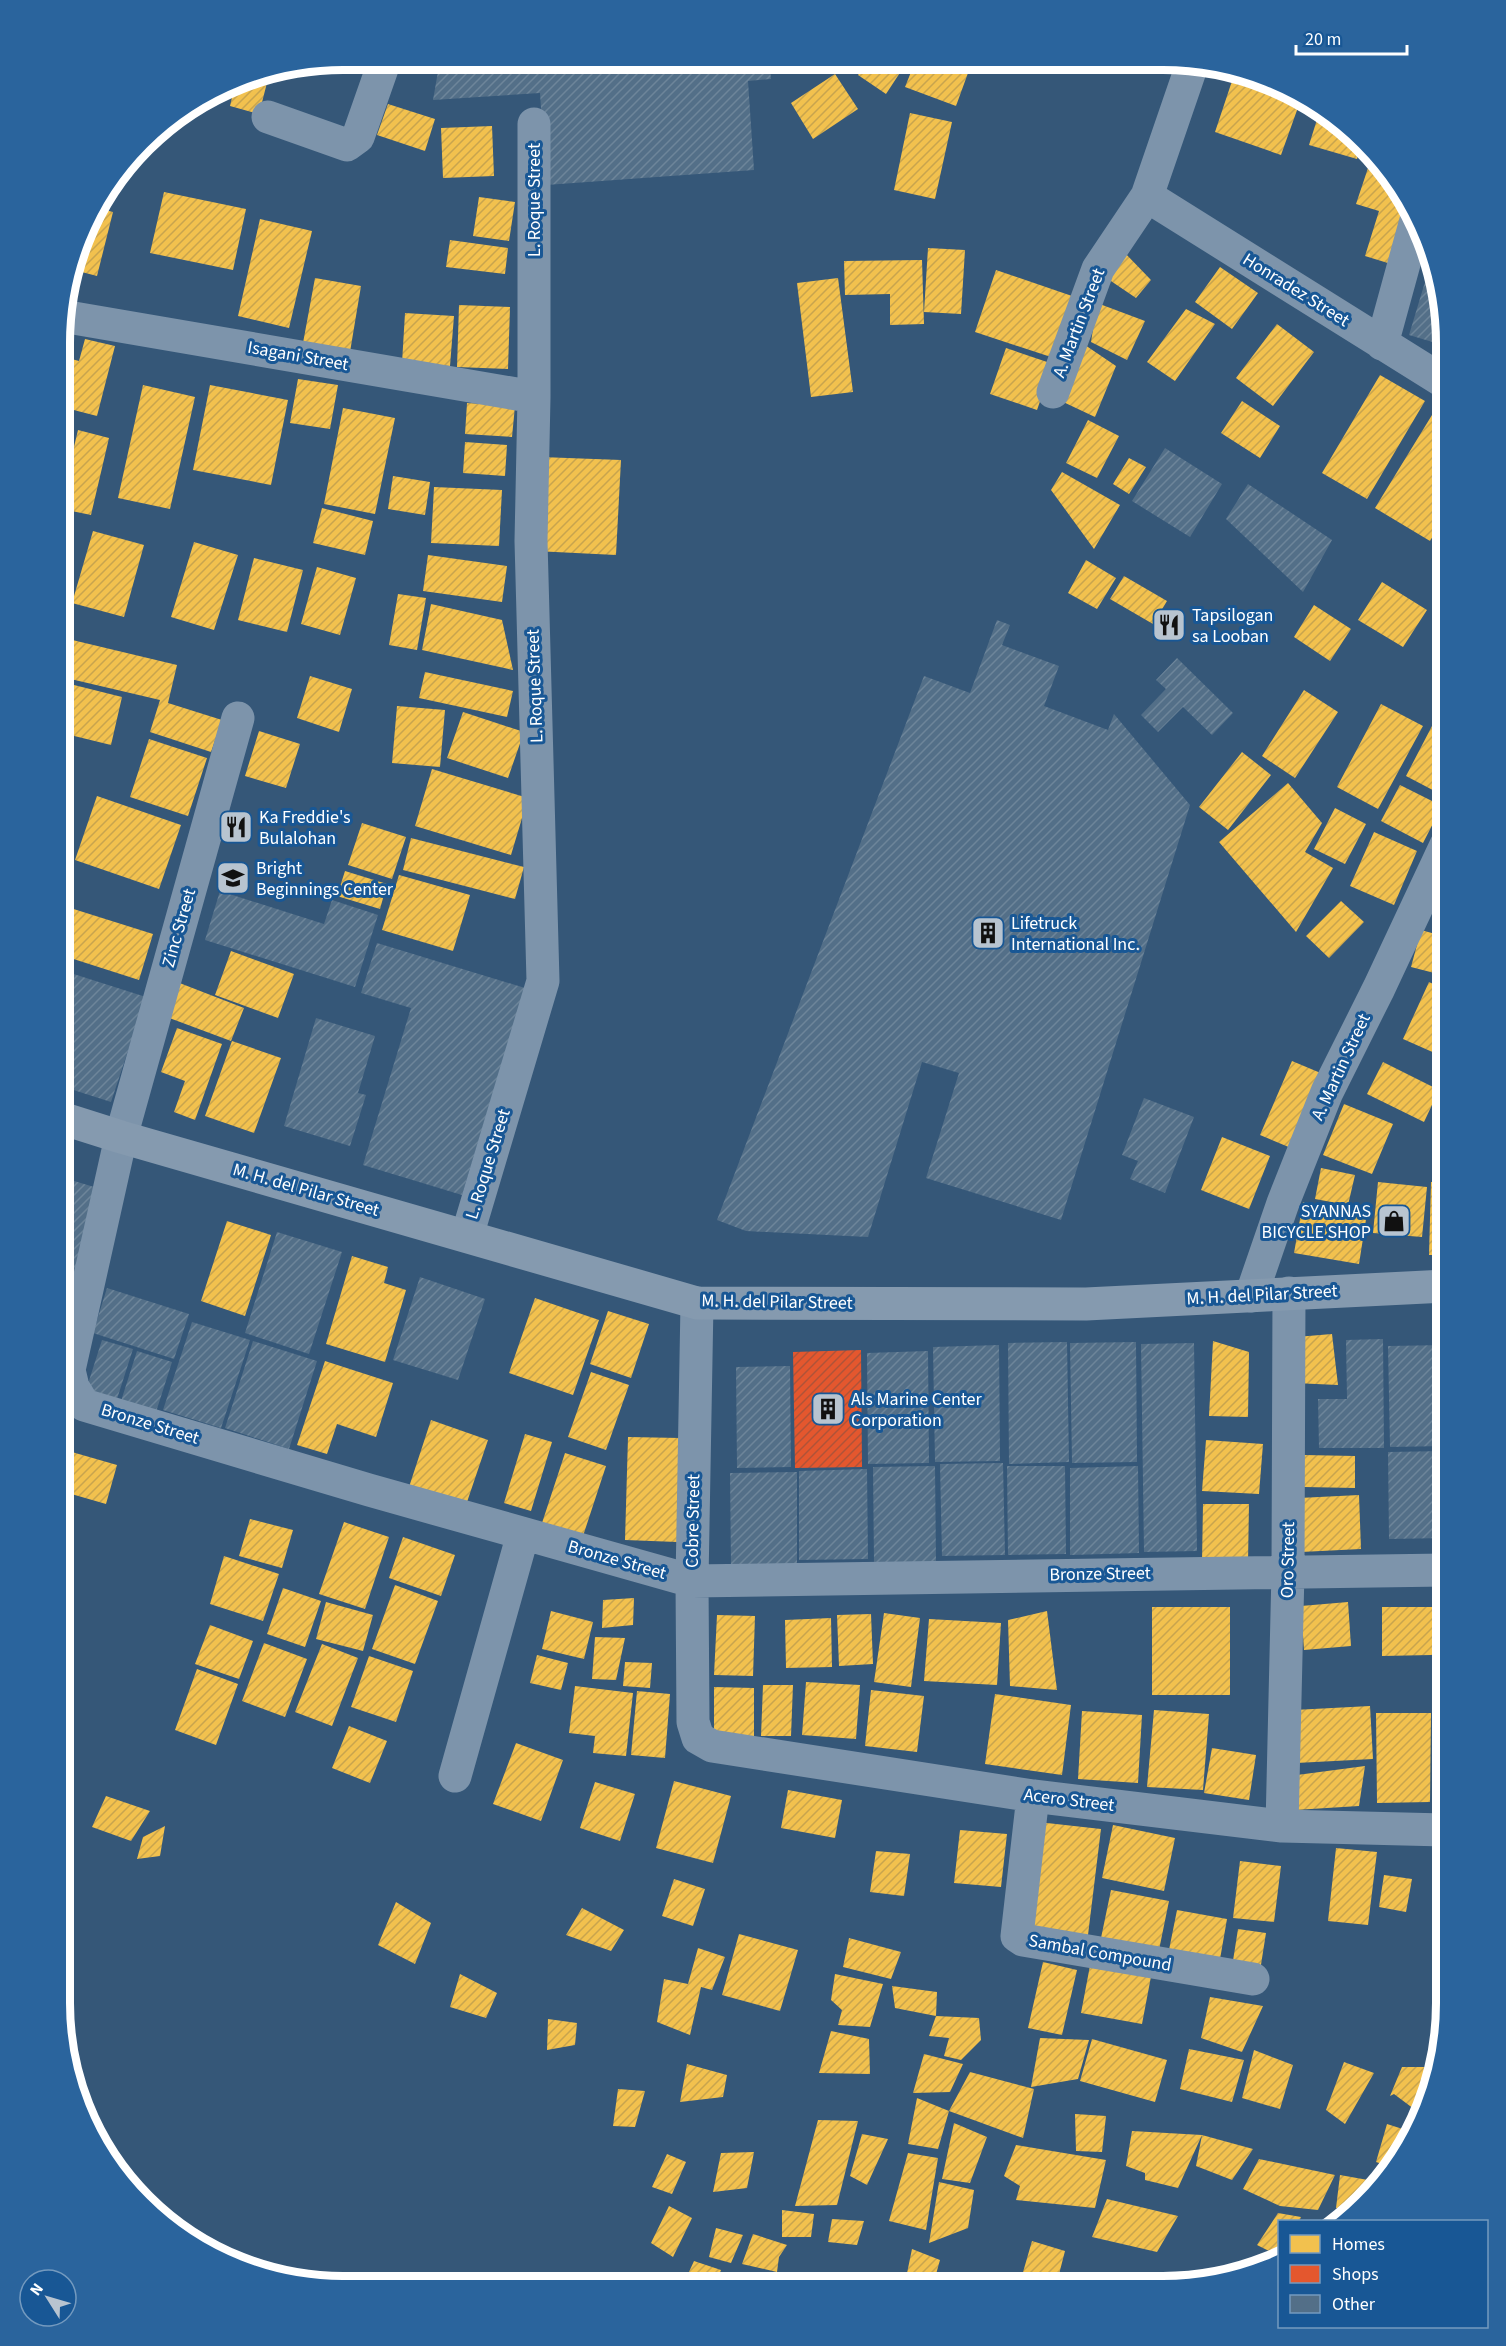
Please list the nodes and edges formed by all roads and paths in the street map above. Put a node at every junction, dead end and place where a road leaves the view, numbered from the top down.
1 (381, 70) edge
2 (1190, 72) edge
3 (268, 117) dead end
4 (534, 124) dead end
5 (1147, 196) junction
6 (1412, 234) edge
7 (72, 318) edge
8 (1382, 344) junction
9 (1436, 377) edge
10 (1053, 392) dead end
11 (534, 397) junction
12 (238, 718) dead end
13 (1436, 866) edge
14 (70, 1121) edge
15 (121, 1137) junction
16 (467, 1236) junction
17 (1436, 1286) edge
18 (1289, 1293) junction
19 (1251, 1296) junction
20 (697, 1303) junction
21 (70, 1366) edge
22 (70, 1374) edge
23 (523, 1534) junction
24 (1436, 1570) edge
25 (1288, 1571) junction
26 (692, 1581) junction
27 (698, 1738) joint
28 (455, 1776) dead end
29 (1033, 1796) junction
30 (1282, 1826) junction
31 (1436, 1830) edge
32 (1253, 1979) dead end

1 - 3 street
2 - 5 street, A. Martin Street
4 - 11 street, L. Roque Street
5 - 8 street, Honradez Street
5 - 10 street, A. Martin Street
6 - 8 street
7 - 11 street, Isagani Street
8 - 9 street, Honradez Street
11 - 16 street, L. Roque Street
12 - 15 street, Zinc Street
13 - 19 street, A. Martin Street
14 - 15 main road, M. H. del Pilar Street
15 - 16 main road, M. H. del Pilar Street
15 - 21 street, Bronze Street
16 - 20 main road, M. H. del Pilar Street
17 - 18 main road, M. H. del Pilar Street
18 - 19 main road, M. H. del Pilar Street
18 - 25 street, Oro Street
19 - 20 main road, M. H. del Pilar Street
20 - 26 street, Cobre Street
22 - 23 street, Bronze Street
23 - 26 street, Bronze Street
23 - 28 street
24 - 25 street, Bronze Street
25 - 26 street, Bronze Street
25 - 30 street, Oro Street
26 - 27 street, Cobre Street
27 - 29 street, Acero Street
29 - 30 street, Acero Street
29 - 32 street, Sambal Compound
30 - 31 street, Acero Street

